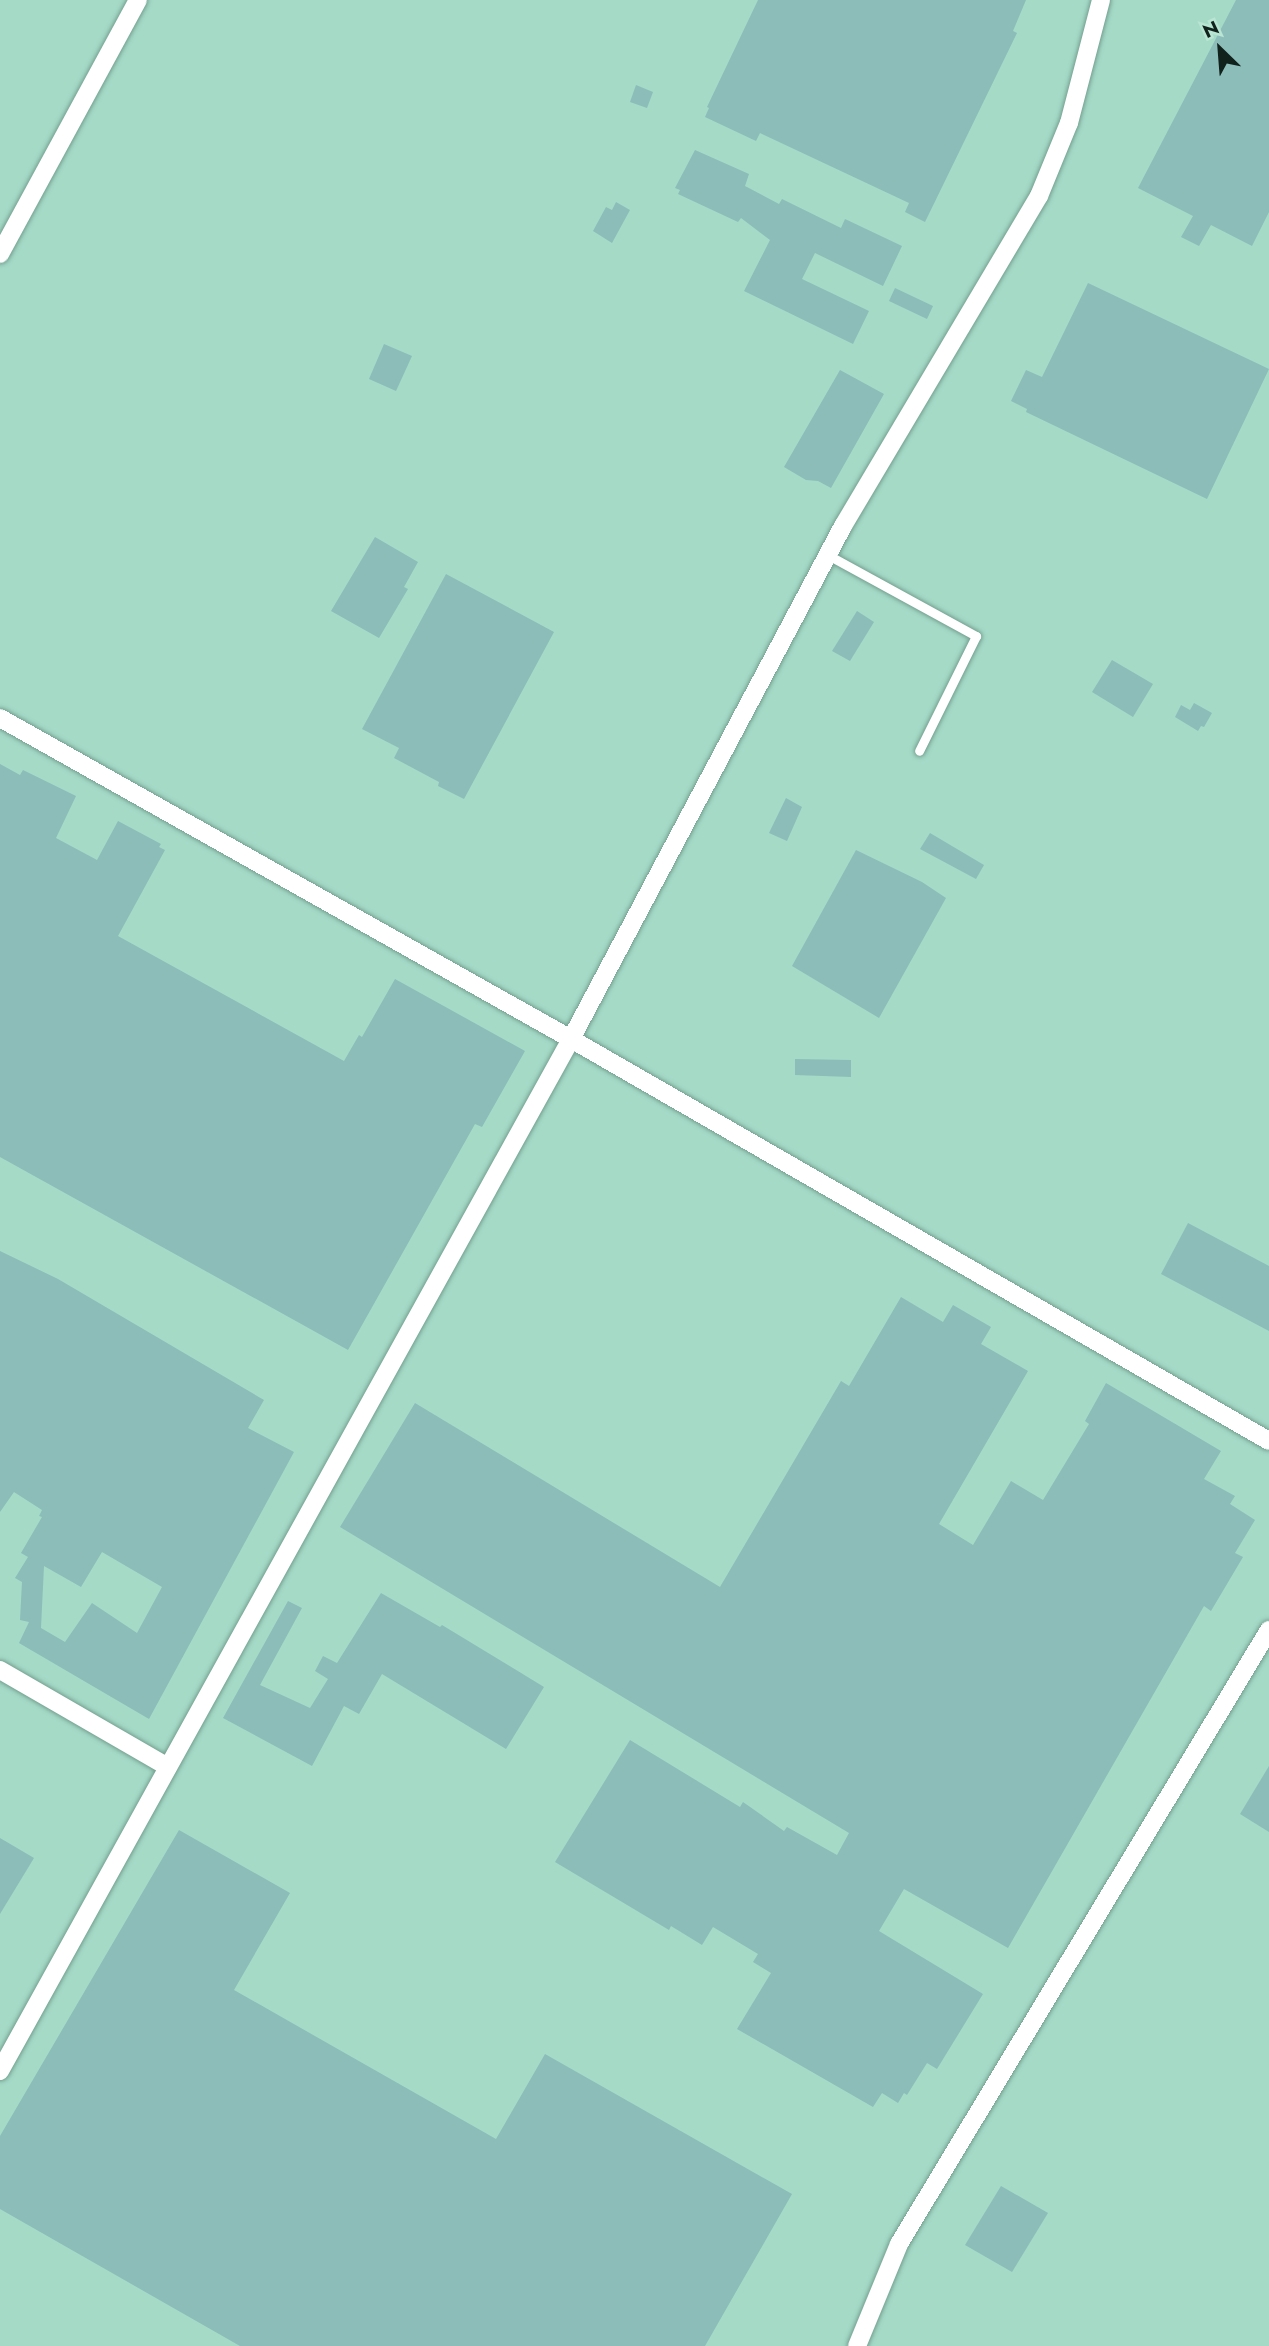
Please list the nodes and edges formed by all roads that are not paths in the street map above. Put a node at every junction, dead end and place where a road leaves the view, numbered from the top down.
1 (138, 0) edge
2 (1101, 0) edge
3 (0, 254) edge
4 (828, 555) junction
5 (0, 718) edge
6 (919, 751) dead end
7 (571, 1039) junction
8 (1269, 1441) edge
9 (1269, 1630) edge
10 (0, 1670) edge
11 (168, 1766) junction
12 (0, 2071) edge
13 (857, 2346) edge

1 - 3 street
2 - 4 street
4 - 6 lane
4 - 7 street
5 - 7 street
7 - 8 street
7 - 11 street
9 - 13 street
10 - 11 street
11 - 12 street

